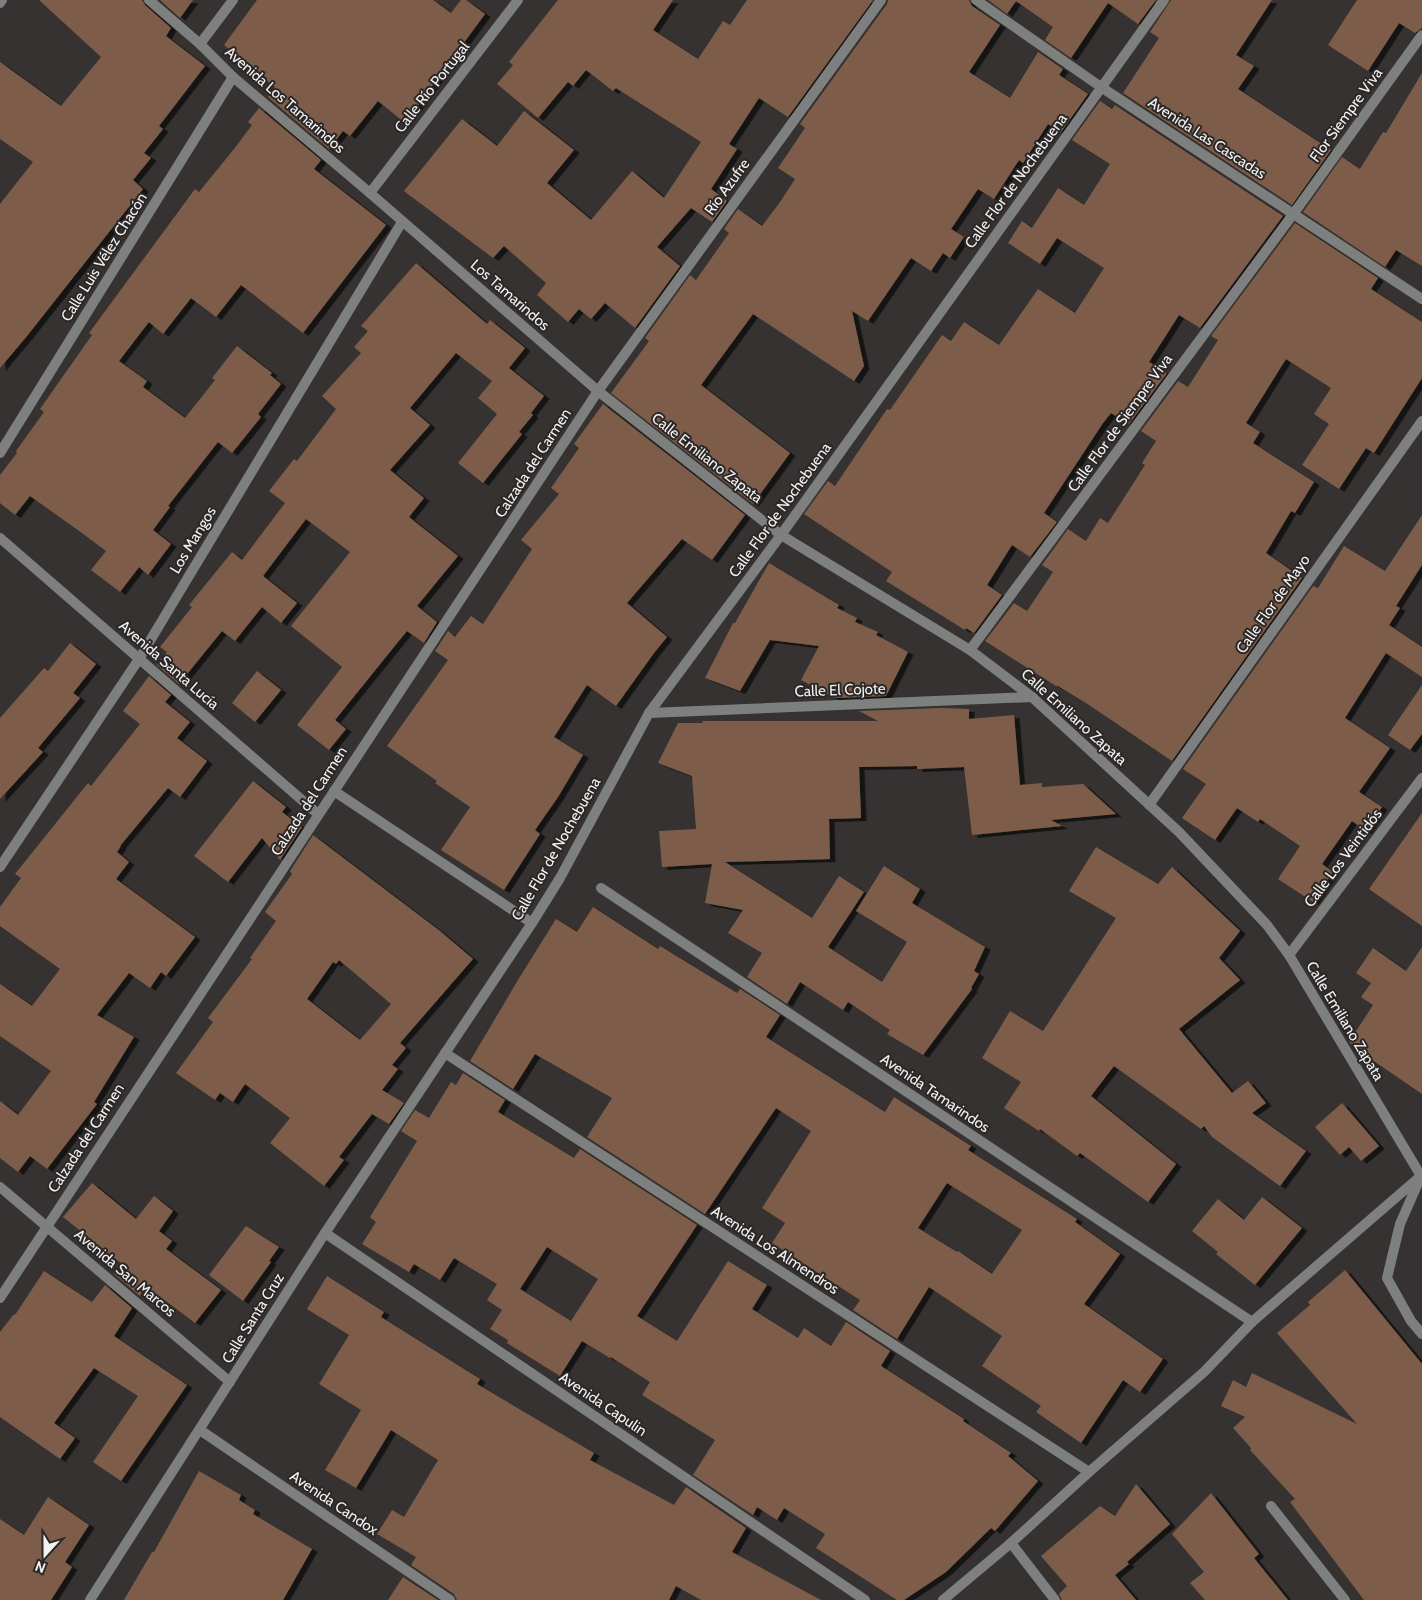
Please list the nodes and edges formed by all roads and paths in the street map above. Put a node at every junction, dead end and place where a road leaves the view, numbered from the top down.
1 (149, 0) edge
2 (233, 0) edge
3 (518, 0) edge
4 (881, 0) edge
5 (976, 0) edge
6 (1164, 0) edge
7 (1422, 35) edge
8 (200, 44) junction
9 (233, 77) junction
10 (1102, 87) junction
11 (370, 193) junction
12 (1294, 213) junction
13 (402, 222) junction
14 (1422, 299) edge
15 (598, 391) junction
16 (1422, 421) edge
17 (0, 454) edge
18 (781, 535) junction
19 (0, 538) edge
20 (970, 650) junction
21 (139, 659) junction
22 (1032, 697) junction
23 (649, 713) junction
24 (1422, 778) edge
25 (334, 791) junction
26 (1149, 805) junction
27 (318, 814) junction
28 (0, 867) edge
29 (601, 888) dead end
30 (532, 923) junction
31 (1289, 955) junction
32 (445, 1053) junction
33 (1421, 1175) edge
34 (0, 1187) edge
35 (46, 1226) junction
36 (325, 1233) junction
37 (0, 1298) edge
38 (1252, 1322) junction
39 (1422, 1334) edge
40 (230, 1382) junction
41 (200, 1430) junction
42 (1089, 1472) junction
43 (1271, 1506) dead end
44 (1011, 1543) junction
45 (90, 1600) edge
46 (450, 1600) edge
47 (865, 1600) edge
48 (943, 1600) edge
49 (1055, 1600) edge
50 (1345, 1600) edge

1 - 8 street, Avenida Los Tamarindos
2 - 8 street
3 - 11 street, Calle Río Portugal
4 - 15 street, Río Azufre
5 - 10 street, Avenida Las Cascadas
6 - 10 street, Calle Flor de Nochebuena
7 - 12 street, Flor Siempre Viva
8 - 9 street, Avenida Los Tamarindos
9 - 11 street, Avenida Los Tamarindos
9 - 17 street, Calle Luis Vélez Chacón
10 - 12 street, Avenida Las Cascadas
10 - 18 street, Calle Flor de Nochebuena
11 - 13 street, Avenida Los Tamarindos
12 - 14 street, Avenida Las Cascadas
12 - 20 street, Calle Flor de Siempre Viva
13 - 15 street, Los Tamarindos
13 - 21 street, Los Mangos
15 - 18 street, Calle Emiliano Zapata
15 - 25 street, Calzada del Carmen
16 - 26 street, Calle Flor de Mayo
18 - 20 street, Calle Emiliano Zapata
18 - 23 street, Calle Flor de Nochebuena
19 - 21 street, Avenida Santa Lucía
20 - 22 street, Calle Emiliano Zapata
21 - 27 street, Avenida Santa Lucía
21 - 28 street, Los Mangos
22 - 23 street, Calle El Cojote
22 - 26 street, Calle Emiliano Zapata
23 - 30 street, Calle Flor de Nochebuena
24 - 31 street, Calle Los Veintidós
25 - 27 street, Calzada del Carmen
25 - 30 street
26 - 31 street, Calle Emiliano Zapata
27 - 35 street, Calzada del Carmen
29 - 38 street, Avenida Tamarindos
30 - 32 street, Calle Flor de Nochebuena
31 - 33 street, Calle Emiliano Zapata
32 - 36 street, Calle Santa Cruz
32 - 42 street, Avenida Los Almendros
33 - 38 street
33 - 39 street
34 - 35 street, Avenida San Marcos
35 - 37 street, Calzada del Carmen
35 - 40 street, Avenida San Marcos
36 - 40 street, Calle Santa Cruz
36 - 47 street, Avenida Capulin
38 - 42 street
40 - 41 street, Calle Santa Cruz
41 - 45 street, Calle Santa Cruz
41 - 46 street, Avenida Candox
42 - 44 street
43 - 50 street
44 - 48 street
44 - 49 street

